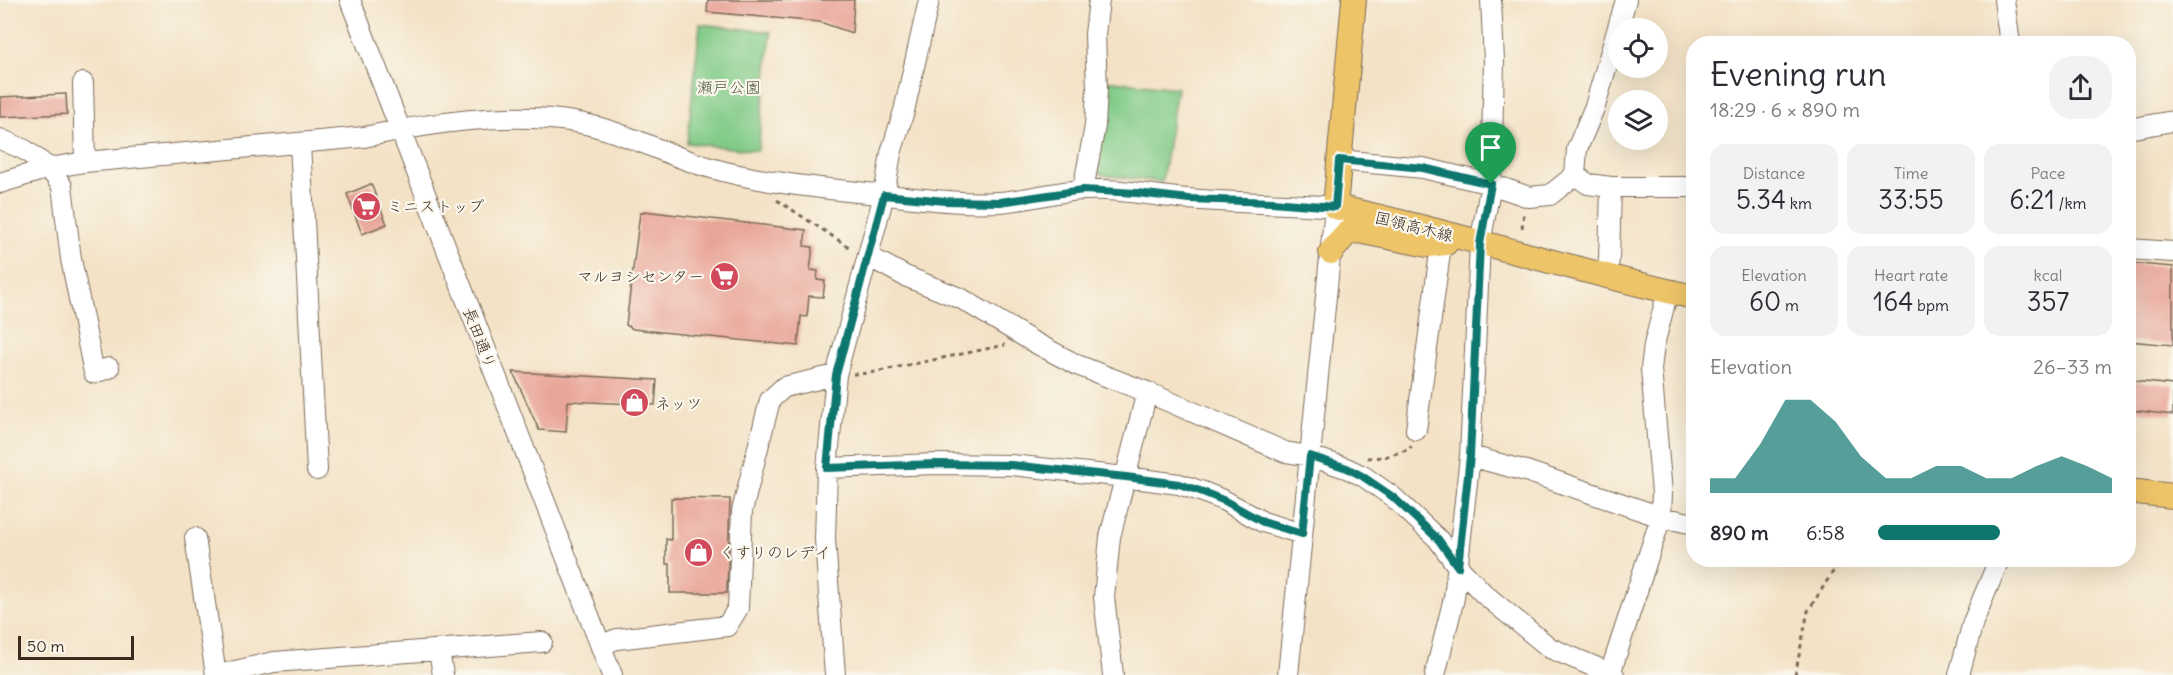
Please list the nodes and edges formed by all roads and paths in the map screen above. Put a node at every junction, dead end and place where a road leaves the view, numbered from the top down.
1 (350, 0) edge
2 (929, 0) edge
3 (1099, 0) edge
4 (1354, 0) edge
5 (1491, 0) edge
6 (1626, 0) edge
7 (2004, 0) edge
8 (2009, 36) edge
9 (83, 83) dead end
10 (2173, 121) edge
11 (2136, 128) edge
12 (400, 129) junction
13 (0, 139) edge
14 (300, 143) junction
15 (1339, 160) junction
16 (85, 162) junction
17 (49, 168) junction
18 (1575, 176) junction
19 (751, 177) junction
20 (0, 183) edge
21 (1491, 184) junction
22 (1611, 187) junction
23 (1686, 187) edge
24 (1083, 190) junction
25 (884, 195) junction
26 (1335, 207) junction
27 (1461, 242) junction
28 (2136, 250) edge
29 (1331, 252) junction
30 (2173, 252) edge
31 (868, 256) junction
32 (1606, 276) junction
33 (1668, 291) junction
34 (1686, 295) edge
35 (1030, 340) junction
36 (109, 368) dead end
37 (836, 375) junction
38 (1147, 392) junction
39 (1416, 430) joint
40 (1310, 456) junction
41 (1470, 456) junction
42 (827, 468) junction
43 (1347, 468) junction
44 (317, 470) dead end
45 (1126, 477) junction
46 (2136, 492) edge
47 (2173, 496) edge
48 (1661, 517) junction
49 (1686, 522) edge
50 (1302, 534) junction
51 (195, 538) dead end
52 (1458, 567) junction
53 (1838, 567) edge
54 (1996, 567) edge
55 (542, 642) dead end
56 (601, 645) junction
57 (439, 651) junction
58 (255, 671) edge
59 (1605, 673) edge
60 (217, 675) edge
61 (443, 675) edge
62 (612, 675) edge
63 (835, 675) edge
64 (1113, 675) edge
65 (1288, 675) edge
66 (1436, 675) edge
67 (1795, 675) edge
68 (1959, 675) edge

1 - 12 street, 長田通り
2 - 25 street
3 - 24 street
4 - 15 main road
5 - 21 street
6 - 18 street
7 - 8 street
9 - 16 street
10 - 11 street
12 - 14 street
12 - 19 street
12 - 56 street, 長田通り
13 - 17 street
14 - 16 street
14 - 44 street
15 - 21 street
15 - 26 main road
16 - 17 street
17 - 20 street
17 - 36 street
18 - 21 street
18 - 22 street
19 - 25 street
19 - 31 path
21 - 27 street
22 - 23 street
22 - 32 street
24 - 25 street
24 - 26 street
25 - 31 street
26 - 27 main road, 国領高木線
26 - 29 street
27 - 29 main road
27 - 32 main road, 国領高木線
27 - 39 street
27 - 41 street
28 - 30 street
29 - 40 street
31 - 35 street
31 - 37 street
32 - 33 main road, 国領高木線
33 - 34 main road, 国領高木線
33 - 48 street
35 - 37 path
35 - 38 street
37 - 42 street
37 - 56 street
38 - 40 street
38 - 45 street
39 - 43 path
40 - 43 street
40 - 50 street
41 - 48 street
41 - 52 street
42 - 45 street
42 - 63 street
43 - 52 street
45 - 50 street
45 - 64 street
46 - 47 main road
48 - 49 street
48 - 59 street
50 - 65 street
51 - 60 street
52 - 59 street
52 - 66 street
53 - 67 path
54 - 68 street
55 - 57 street
56 - 62 street, 長田通り
57 - 58 street
57 - 61 street
58 - 60 street

